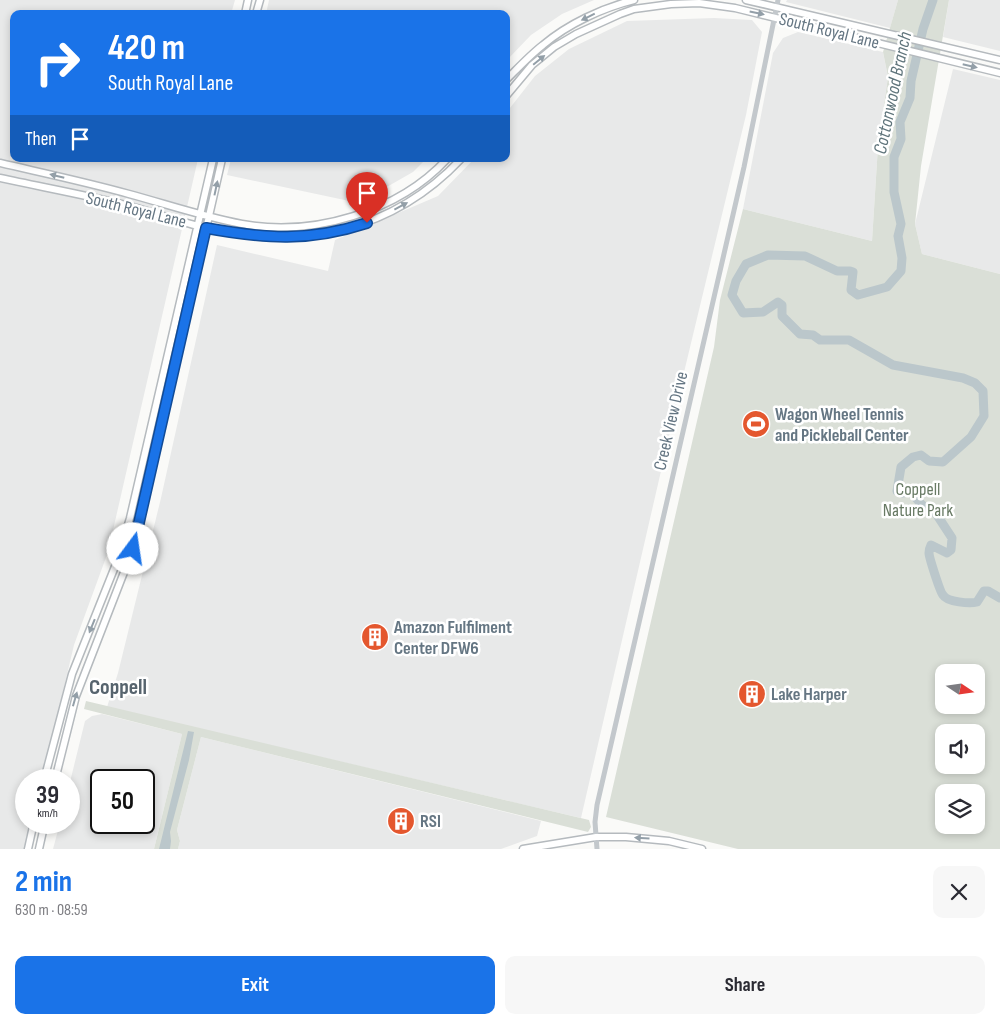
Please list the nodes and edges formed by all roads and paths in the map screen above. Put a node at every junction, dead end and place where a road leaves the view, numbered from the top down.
1 (634, 0) edge
2 (746, 0) edge
3 (777, 3) edge
4 (635, 9) junction
5 (773, 16) junction
6 (880, 32) junction
7 (856, 37) junction
8 (1000, 60) edge
9 (1000, 73) edge
10 (510, 76) edge
11 (510, 91) edge
12 (212, 162) edge
13 (221, 162) edge
14 (444, 162) edge
15 (458, 162) edge
16 (0, 163) edge
17 (0, 178) edge
18 (367, 210) junction
19 (201, 214) junction
20 (209, 217) junction
21 (372, 220) junction
22 (198, 226) junction
23 (206, 228) junction
24 (104, 597) junction
25 (113, 600) junction
26 (60, 719) junction
27 (69, 722) junction
28 (47, 769) edge
29 (58, 769) edge
30 (31, 834) edge
31 (42, 834) edge
32 (596, 837) junction
33 (690, 847) edge
34 (28, 849) edge
35 (39, 849) edge
36 (524, 849) edge
37 (597, 849) edge
38 (702, 849) edge

1 - 4 main road
1 -> 10 main road
2 - 3 main road, South Royal Lane
3 - 5 street, Creek View Drive
3 - 6 main road, South Royal Lane
4 -> 5 main road, South Royal Lane
11 -> 4 main road, South Royal Lane
5 - 7 main road, South Royal Lane
5 - 32 street, Creek View Drive
6 - 7 main road
6 - 8 main road, South Royal Lane
7 -> 9 main road, South Royal Lane
12 - 19 main road
20 -> 13 main road
14 - 18 main road, South Royal Lane
21 -> 15 main road, South Royal Lane
19 -> 16 main road, South Royal Lane
17 - 22 main road, South Royal Lane
18 - 20 main road, South Royal Lane
18 - 21 main road
19 - 20 main road, South Royal Lane
19 - 22 main road
20 - 23 main road
21 - 23 main road, South Royal Lane
22 - 23 main road, South Royal Lane
22 - 24 main road
23 - 25 main road
24 - 25 main road
24 -> 26 main road
27 -> 25 main road
26 - 27 main road
26 - 28 main road
27 - 29 main road
30 - 34 main road
31 - 35 main road
33 -> 32 main road
32 - 36 main road
32 - 37 street, Creek View Drive
33 - 38 main road

